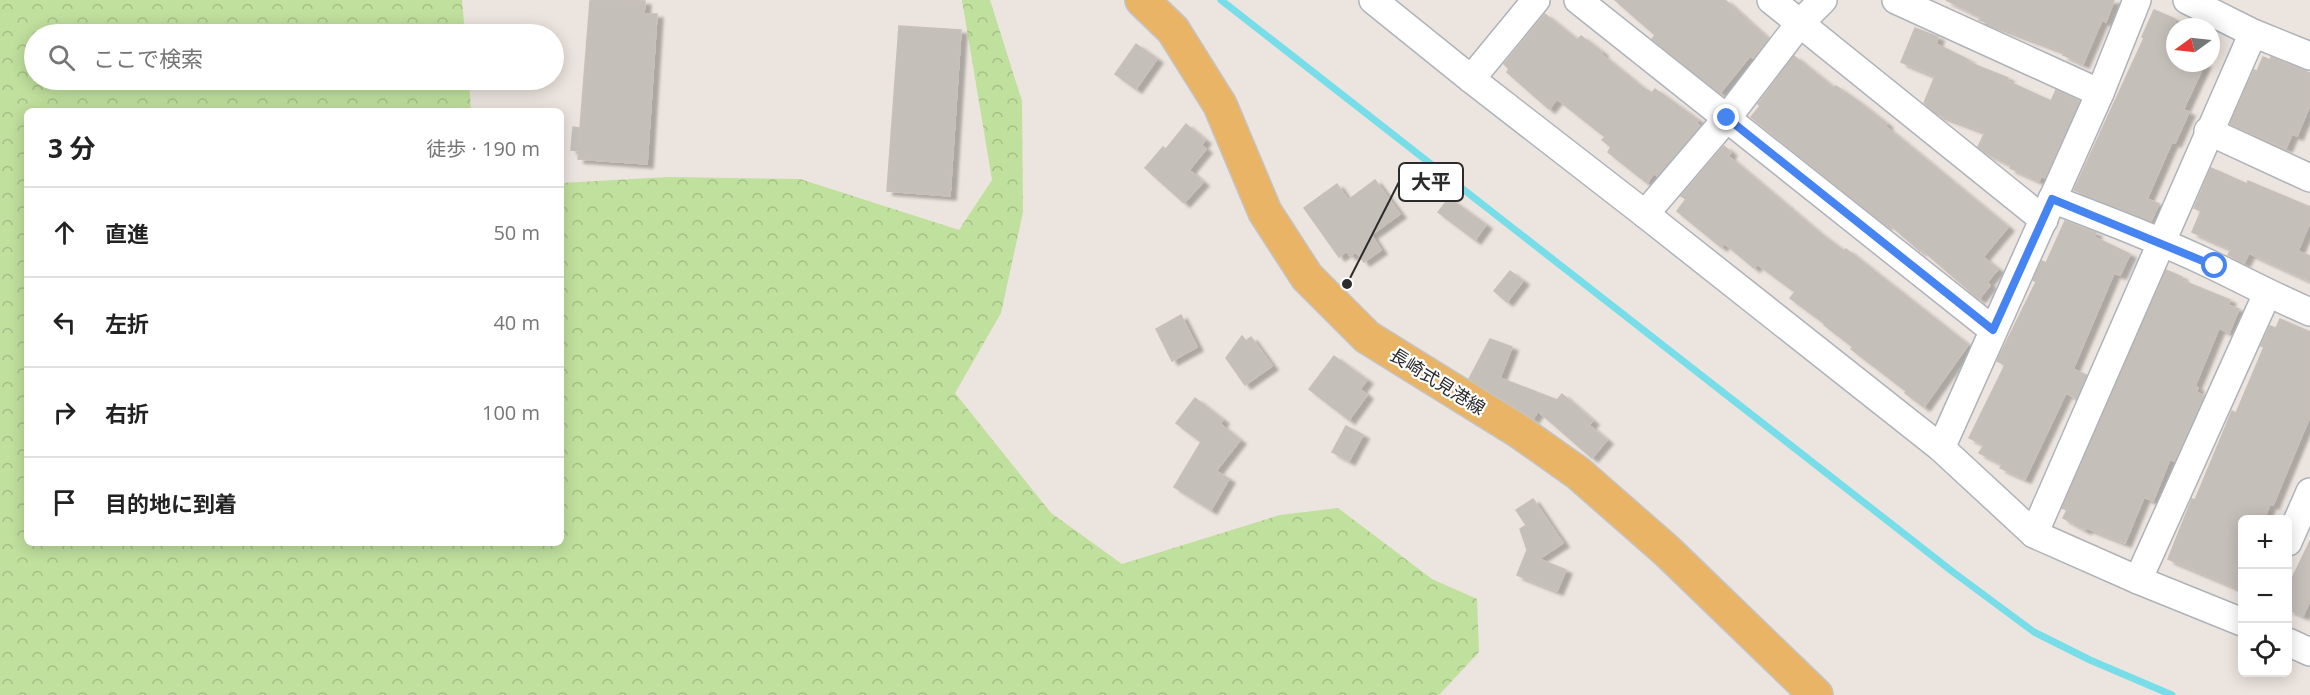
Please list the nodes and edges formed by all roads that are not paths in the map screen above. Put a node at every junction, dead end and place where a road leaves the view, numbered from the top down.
1 (1142, 0) edge
2 (1373, 0) edge
3 (1536, 0) edge
4 (1578, 0) edge
5 (1771, 0) edge
6 (1823, 0) edge
7 (1896, 0) edge
8 (2137, 0) edge
9 (2187, 0) edge
10 (1800, 23) junction
11 (2253, 33) junction
12 (2310, 56) edge
13 (1471, 80) junction
14 (2100, 93) junction
15 (1727, 118) junction
16 (2208, 131) junction
17 (2310, 178) edge
18 (2048, 209) junction
19 (1646, 213) junction
20 (2161, 242) junction
21 (2266, 294) junction
22 (2310, 312) edge
23 (1993, 330) junction
24 (1941, 448) junction
25 (2310, 492) edge
26 (2292, 533) edge
27 (2034, 534) junction
28 (2138, 580) junction
29 (2238, 620) edge
30 (2292, 644) edge
31 (2310, 652) edge
32 (1816, 695) edge

1 - 32 main road, 長崎式見港線
2 - 13 street
3 - 13 street
4 - 15 street
5 - 10 street
6 - 10 street
7 - 14 street
8 - 14 street
9 - 11 street
10 - 15 street
10 - 18 street
11 - 12 street
11 - 16 street
13 - 19 street
14 - 18 street
15 - 19 street
15 - 23 street
16 - 17 street
16 - 20 street
18 - 20 street
18 - 23 street
19 - 24 street
20 - 21 street
20 - 27 street
21 - 22 street
21 - 28 street
23 - 24 street
24 - 27 street
25 - 26 street
27 - 28 street
28 - 29 street
30 - 31 street

